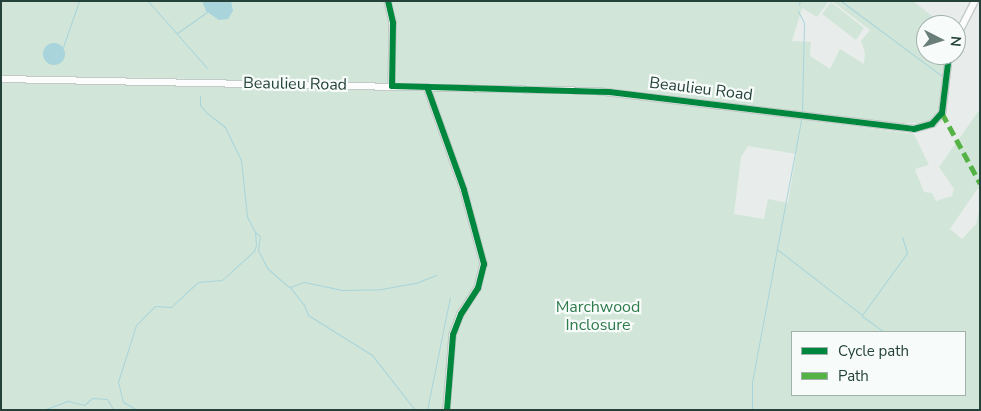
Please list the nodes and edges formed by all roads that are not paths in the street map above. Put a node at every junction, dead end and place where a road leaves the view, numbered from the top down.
1 (388, 1) edge
2 (975, 1) edge
3 (966, 19) edge
4 (948, 65) edge
5 (1, 79) edge
6 (392, 86) junction
7 (427, 87) junction
8 (447, 410) edge

1 - 6 street
2 - 3 street
4 - 7 street, Beaulieu Road
5 - 6 street, Beaulieu Road
6 - 7 street, Beaulieu Road
7 - 8 street

